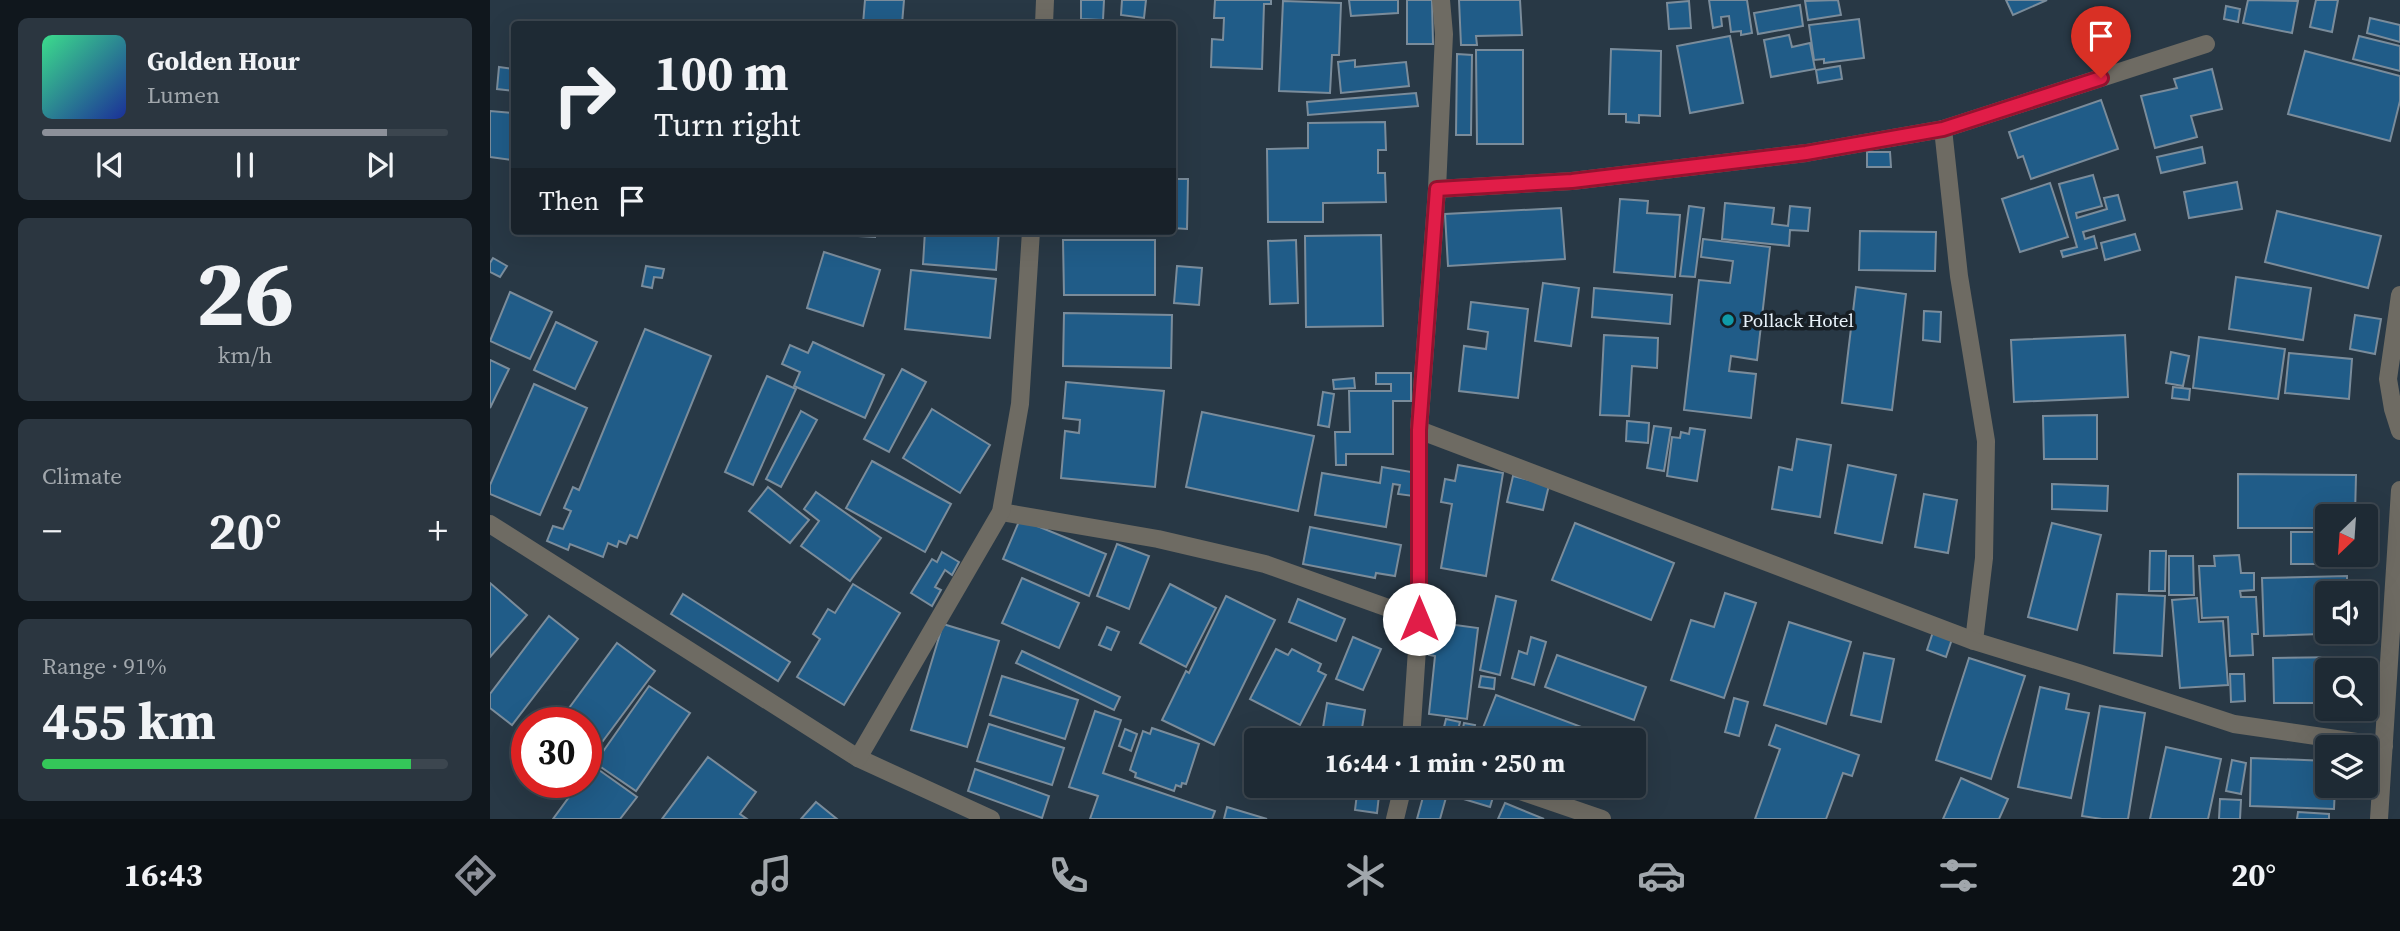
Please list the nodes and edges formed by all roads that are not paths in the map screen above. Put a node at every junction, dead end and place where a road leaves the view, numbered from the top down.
1 (1045, 0) edge
2 (1441, 0) edge
3 (1044, 21) edge
4 (2206, 44) dead end
5 (1943, 129) junction
6 (1437, 189) junction
7 (1031, 235) edge
8 (2400, 295) edge
9 (1419, 430) junction
10 (2400, 431) edge
11 (2400, 490) edge
12 (1001, 512) junction
13 (490, 524) edge
14 (1419, 619) junction
15 (1974, 641) junction
16 (1412, 728) edge
17 (2384, 746) junction
18 (858, 758) junction
19 (1400, 798) edge
20 (1541, 798) edge
21 (991, 819) edge
22 (1395, 819) edge
23 (1602, 819) edge
24 (2379, 819) edge

1 - 3 street
2 - 6 street
4 - 5 street
5 - 6 street
5 - 15 street
6 - 9 street
7 - 12 street
8 - 10 street
9 - 14 street
9 - 15 street
11 - 17 street
12 - 14 street
12 - 18 street
13 - 18 street
14 - 16 street
15 - 17 street
17 - 24 street
18 - 21 street
19 - 22 street
20 - 23 street

